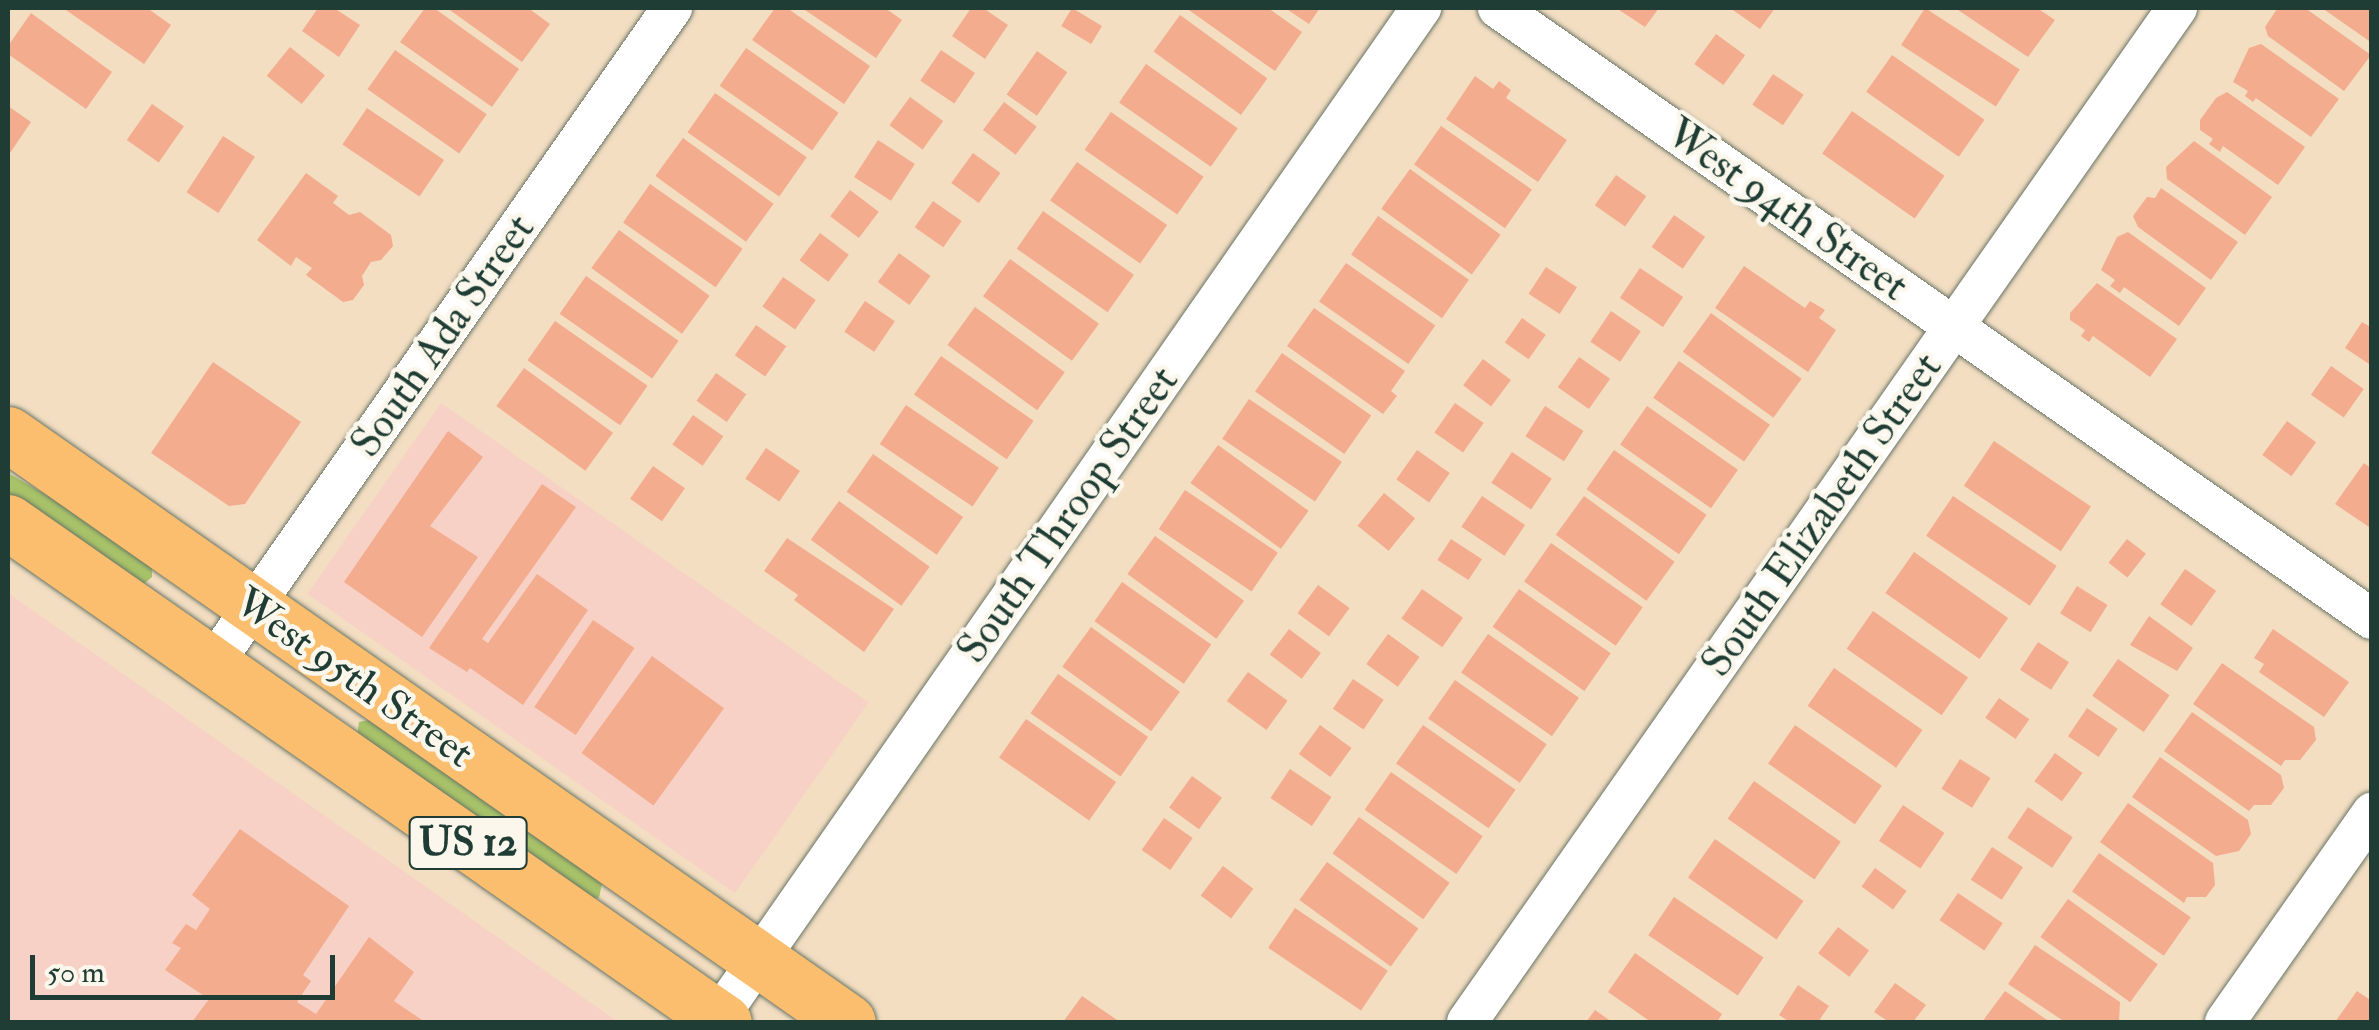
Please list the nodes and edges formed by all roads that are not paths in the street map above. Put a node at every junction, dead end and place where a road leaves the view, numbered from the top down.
1 (672, 8) edge
2 (1422, 8) edge
3 (1498, 8) edge
4 (2176, 8) edge
5 (1953, 327) junction
6 (8, 434) edge
7 (8, 522) edge
8 (252, 607) junction
9 (2372, 619) edge
10 (212, 664) junction
11 (2372, 813) edge
12 (758, 960) junction
13 (719, 1021) edge
14 (848, 1022) edge
15 (1467, 1022) edge
16 (2226, 1022) edge

1 - 8 street, South Ada Street
2 - 12 street, South Throop Street
3 - 5 street, West 94th Street
4 - 5 street, South Elizabeth Street
5 - 9 street, West 94th Street
5 - 15 street, South Elizabeth Street
6 - 8 main road, West 95th Street / US 12
7 - 10 main road, West 95th Street / US 12
8 - 10 street, South Ada Street
8 - 12 main road, West 95th Street / US 12
10 - 13 main road, West 95th Street / US 12
11 - 16 street
12 - 13 street, South Throop Street
12 - 14 main road, West 95th Street / US 12

